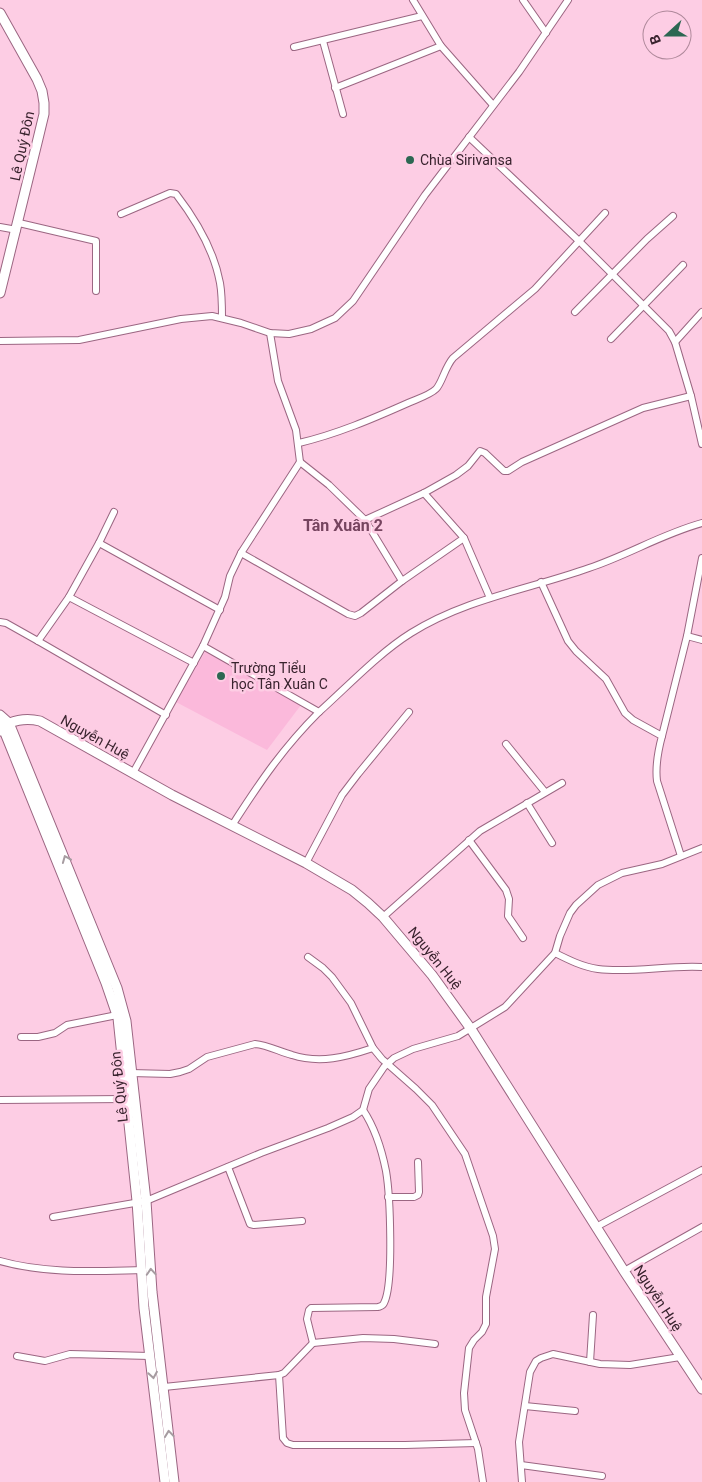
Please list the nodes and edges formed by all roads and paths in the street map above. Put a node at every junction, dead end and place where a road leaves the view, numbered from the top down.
1 (414, 0) edge
2 (523, 0) edge
3 (568, 0) edge
4 (0, 13) edge
5 (422, 16) junction
6 (546, 33) junction
7 (324, 41) junction
8 (441, 46) junction
9 (294, 47) dead end
10 (336, 88) junction
11 (493, 106) junction
12 (343, 114) dead end
13 (469, 137) junction
14 (605, 213) dead end
15 (121, 214) dead end
16 (672, 216) dead end
17 (18, 226) junction
18 (0, 227) edge
19 (579, 241) junction
20 (683, 265) dead end
21 (612, 274) junction
22 (96, 291) dead end
23 (0, 293) edge
24 (644, 306) junction
25 (575, 312) dead end
26 (702, 312) edge
27 (222, 318) junction
28 (270, 333) junction
29 (611, 339) dead end
30 (0, 342) edge
31 (675, 342) junction
32 (691, 396) junction
33 (298, 443) junction
34 (702, 444) edge
35 (300, 462) junction
36 (424, 493) junction
37 (114, 512) dead end
38 (365, 520) junction
39 (702, 524) edge
40 (464, 538) junction
41 (99, 543) junction
42 (241, 553) junction
43 (702, 558) edge
44 (402, 581) junction
45 (541, 582) junction
46 (70, 597) junction
47 (490, 598) junction
48 (220, 610) junction
49 (0, 622) edge
50 (687, 636) junction
51 (702, 640) edge
52 (38, 641) junction
53 (202, 646) junction
54 (194, 662) junction
55 (319, 712) junction
56 (409, 712) dead end
57 (0, 715) edge
58 (166, 715) junction
59 (3, 726) edge
60 (662, 736) junction
61 (506, 744) dead end
62 (133, 773) junction
63 (562, 783) dead end
64 (545, 792) junction
65 (527, 803) junction
66 (232, 824) junction
67 (469, 840) junction
68 (552, 843) dead end
69 (702, 848) edge
70 (682, 856) junction
71 (306, 862) junction
72 (383, 917) junction
73 (84, 918) junction
74 (523, 938) dead end
75 (555, 953) junction
76 (308, 957) dead end
77 (702, 967) edge
78 (117, 1015) junction
79 (471, 1029) junction
80 (21, 1037) dead end
81 (373, 1048) junction
82 (387, 1064) junction
83 (131, 1072) junction
84 (126, 1099) junction
85 (0, 1100) edge
86 (363, 1110) junction
87 (418, 1162) dead end
88 (228, 1167) junction
89 (702, 1170) edge
90 (388, 1196) junction
91 (141, 1201) junction
92 (53, 1218) dead end
93 (302, 1221) dead end
94 (596, 1227) junction
95 (702, 1227) edge
96 (0, 1260) edge
97 (142, 1270) junction
98 (624, 1271) junction
99 (593, 1315) dead end
100 (313, 1343) junction
101 (435, 1344) dead end
102 (17, 1356) dead end
103 (150, 1356) junction
104 (680, 1357) junction
105 (590, 1362) junction
106 (279, 1375) junction
107 (164, 1387) junction
108 (702, 1389) edge
109 (525, 1406) junction
110 (575, 1411) dead end
111 (476, 1442) junction
112 (167, 1463) junction
113 (521, 1465) junction
114 (602, 1476) dead end
115 (165, 1482) edge
116 (174, 1482) edge
117 (483, 1482) edge
118 (522, 1482) edge

1 - 5 street
2 - 6 street
3 - 6 street
4 - 17 main road, Lê Quý Đôn
5 - 7 street
5 - 8 street
6 - 11 street
7 - 9 street
7 - 10 street
8 - 10 street
8 - 11 street
10 - 12 street
11 - 13 street
13 - 19 street
13 - 28 street
14 - 19 street
15 - 27 street
16 - 21 street
17 - 18 street
17 - 22 street
17 - 23 main road, Lê Quý Đôn
19 - 21 street
19 - 33 street
20 - 24 street
21 - 24 street
21 - 25 street
24 - 29 street
24 - 31 street
26 - 31 street
27 - 28 street
27 - 30 street
28 - 33 street
31 - 32 street
32 - 34 street
32 - 36 street
33 - 35 street
35 - 38 street
35 - 42 street
36 - 38 street
36 - 40 street
37 - 41 street
38 - 44 street
39 - 45 street
40 - 44 street
40 - 47 street
41 - 46 street
41 - 48 street
42 - 44 street
42 - 48 street
43 - 50 street
45 - 47 street
45 - 60 street
46 - 52 street
46 - 54 street
47 - 55 street
48 - 53 street
49 - 52 street
50 - 51 street
50 - 60 street
52 - 58 street
53 - 54 street
53 - 55 street
54 - 58 street
55 - 66 street
56 - 71 street
57 - 59 main road, Lê Quý Đôn
58 - 62 street
59 - 62 main road, Nguyễn Huệ
59 - 73 main road, Lê Quý Đôn
60 - 70 street
61 - 64 street
62 - 66 main road, Nguyễn Huệ
63 - 64 street
64 - 65 street
65 - 67 street
65 - 68 street
66 - 71 main road, Nguyễn Huệ
67 - 72 street
67 - 74 street
69 - 70 street
70 - 75 street
71 - 72 main road, Nguyễn Huệ
72 - 79 main road, Nguyễn Huệ
73 - 78 main road, Lê Quý Đôn
73 - 83 main road, Lê Quý Đôn
75 - 77 street
75 - 79 street
76 - 81 street
78 - 80 street
78 - 84 main road, Lê Quý Đôn
79 - 82 street
79 - 94 main road, Nguyễn Huệ
81 - 82 street
81 - 83 street
82 - 86 street
82 - 111 street
83 - 91 main road, Lê Quý Đôn
84 - 85 street
84 - 91 main road, Lê Quý Đôn
86 - 88 street
86 - 90 street
87 - 90 street
88 - 91 street
88 - 93 street
89 - 94 street
90 - 100 street
91 - 92 street
91 - 97 main road, Lê Quý Đôn
107 -> 91 main road, Lê Quý Đôn
94 - 98 main road, Nguyễn Huệ
95 - 98 street
96 - 97 street
97 - 103 main road, Lê Quý Đôn
98 - 104 main road, Nguyễn Huệ
99 - 105 street
100 - 101 street
100 - 106 street
102 - 103 street
103 -> 112 main road, Lê Quý Đôn
104 - 105 street
104 - 108 main road, Nguyễn Huệ
105 - 109 street
106 - 107 street
106 - 111 street
112 -> 107 main road, Lê Quý Đôn
109 - 110 street
109 - 113 street
111 - 117 street
112 - 115 main road, Lê Quý Đôn
112 - 116 main road, Lê Quý Đôn
113 - 114 street
113 - 118 street

